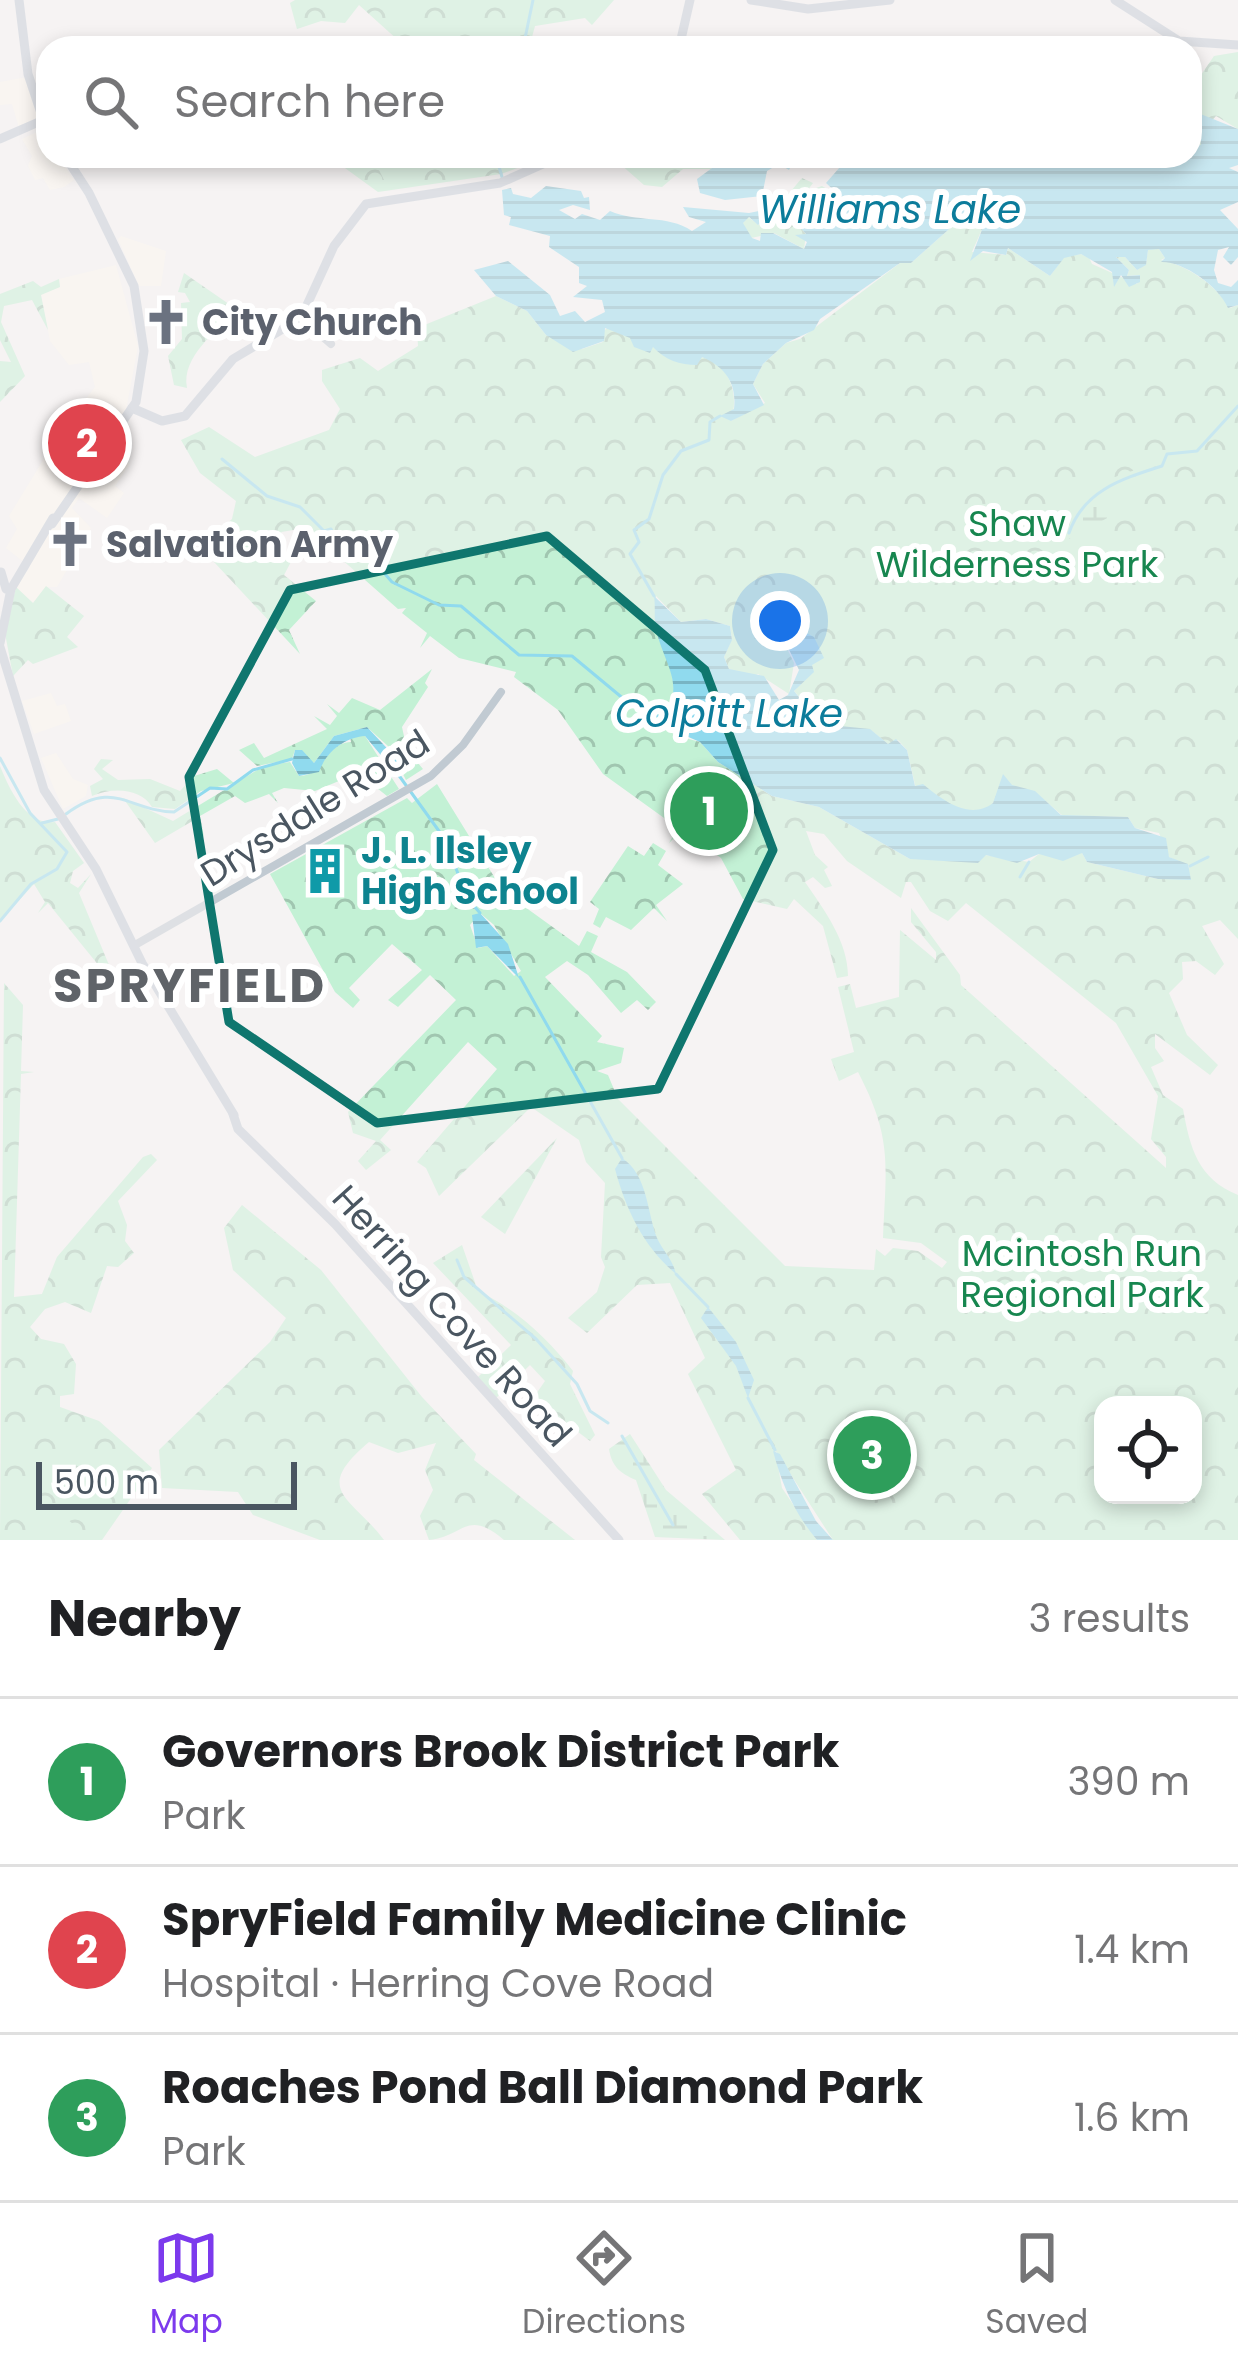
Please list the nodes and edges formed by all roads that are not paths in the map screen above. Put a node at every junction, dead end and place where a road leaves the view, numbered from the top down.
1 (19, 0) edge
2 (690, 0) edge
3 (751, 0) edge
4 (890, 0) edge
5 (1115, 0) edge
6 (682, 36) edge
7 (1171, 36) edge
8 (1202, 43) edge
9 (1238, 45) edge
10 (36, 112) edge
11 (36, 123) edge
12 (0, 139) edge
13 (69, 168) edge
14 (534, 168) edge
15 (301, 318) junction
16 (332, 344) dead end
17 (132, 408) junction
18 (21, 566) junction
19 (0, 571) edge
20 (10, 584) junction
21 (0, 607) edge
22 (0, 650) edge
23 (501, 692) dead end
24 (135, 945) junction
25 (620, 1540) edge

1 - 10 main road
2 - 6 main road
3 - 4 main road
5 - 7 main road
8 - 9 main road
11 - 12 main road
13 - 17 main road, Herring Cove Road
14 - 15 main road
15 - 16 street
15 - 17 main road
17 - 18 main road, Herring Cove Road
18 - 19 main road
18 - 20 main road, Herring Cove Road
19 - 20 main road
20 - 21 main road, Herring Cove Road
20 - 22 main road, Herring Cove Road
22 - 24 main road, Herring Cove Road
23 - 24 street, Drysdale Road
24 - 25 main road, Herring Cove Road

